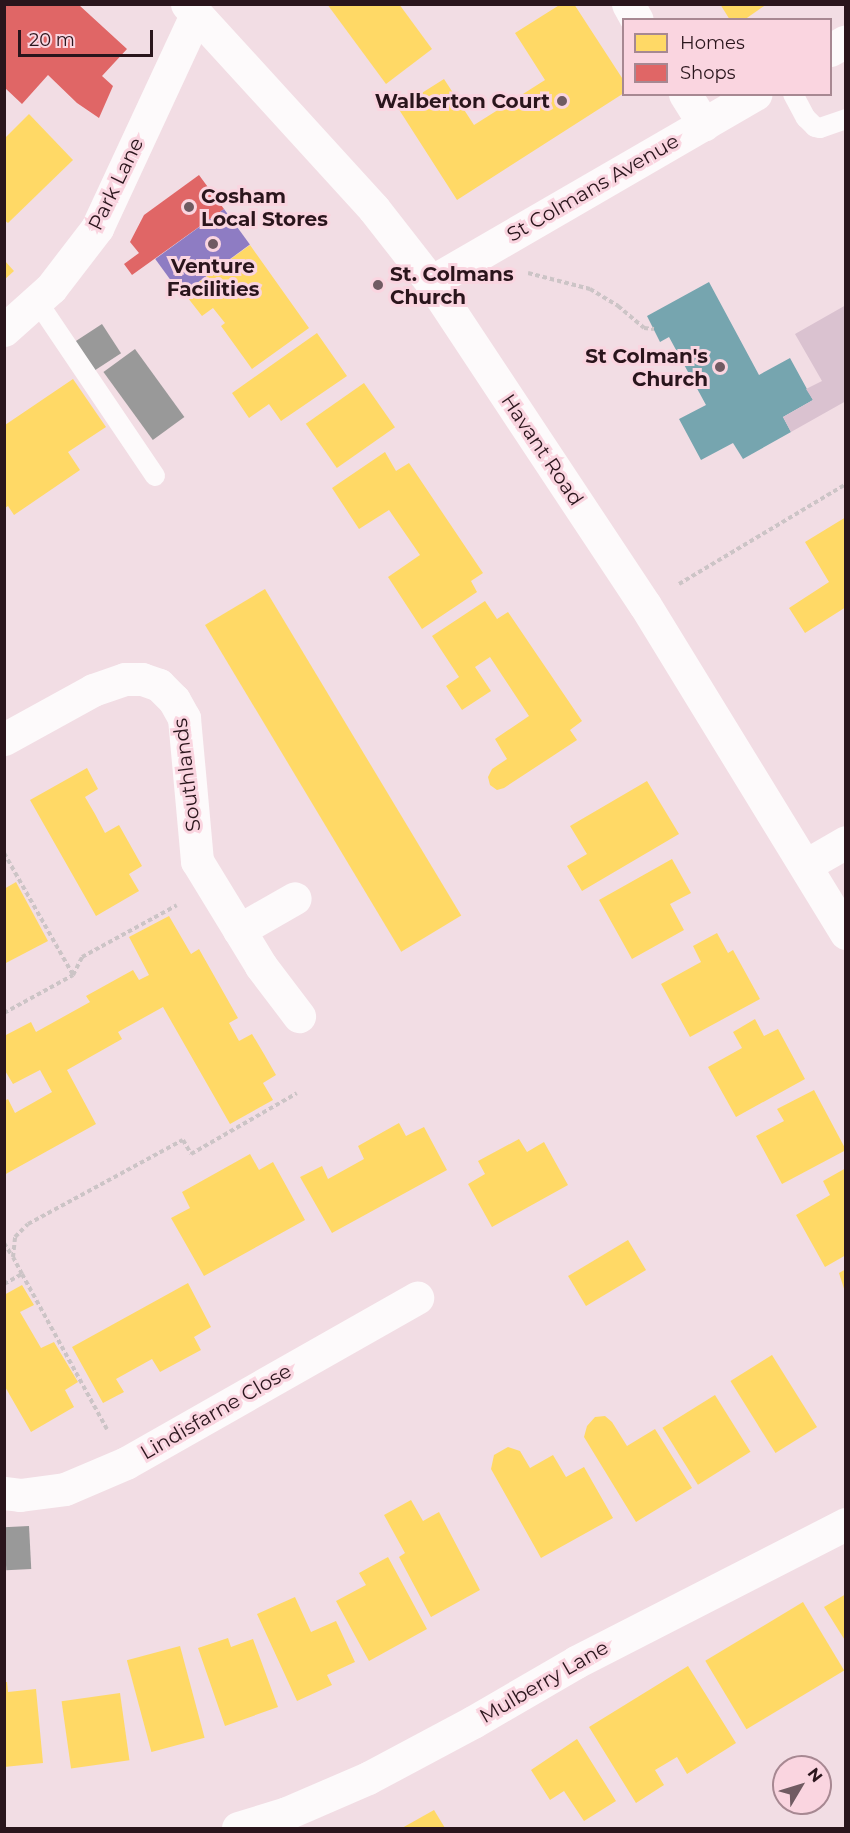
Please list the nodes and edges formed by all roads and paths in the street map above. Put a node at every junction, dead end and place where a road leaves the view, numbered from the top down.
1 (628, 4) edge
2 (192, 10) edge
3 (636, 18) edge
4 (846, 41) edge
5 (832, 49) edge
6 (686, 96) edge
7 (752, 96) edge
8 (795, 96) edge
9 (846, 119) edge
10 (704, 125) junction
11 (465, 262) junction
12 (431, 282) junction
13 (37, 301) junction
14 (654, 329) dead end
15 (4, 330) edge
16 (155, 476) dead end
17 (846, 484) edge
18 (645, 605) junction
19 (4, 739) edge
20 (846, 842) edge
21 (4, 853) edge
22 (806, 865) junction
23 (212, 885) junction
24 (295, 898) dead end
25 (239, 930) junction
26 (846, 933) edge
27 (73, 975) junction
28 (4, 1014) edge
29 (299, 1016) dead end
30 (297, 1093) dead end
31 (4, 1243) edge
32 (12, 1257) junction
33 (22, 1274) junction
34 (4, 1284) edge
35 (417, 1298) dead end
36 (126, 1463) junction
37 (4, 1492) edge
38 (846, 1524) edge
39 (291, 1821) edge
40 (238, 1828) edge

1 - 3 street
2 - 12 street, Havant Road
2 - 13 street, Park Lane
4 - 5 street
6 - 10 street
7 - 10 street, St Colmans Avenue
8 - 9 lane
10 - 11 street, St Colmans Avenue
11 - 12 street, St Colmans Avenue
11 - 14 path
12 - 18 street, Havant Road
13 - 15 street, Park Lane
13 - 16 lane
17 - 18 path
18 - 22 street, Havant Road
19 - 23 street, Southlands
20 - 22 street
21 - 27 path
22 - 26 street, Havant Road
23 - 25 street, Southlands
23 - 27 path
24 - 25 street
25 - 29 street, Southlands
27 - 28 path
30 - 32 path
31 - 32 path
32 - 33 path
33 - 34 path
33 - 36 path
35 - 36 street, Lindisfarne Close
36 - 37 street, Lindisfarne Close
38 - 39 street, Mulberry Lane
39 - 40 street, Mulberry Lane

